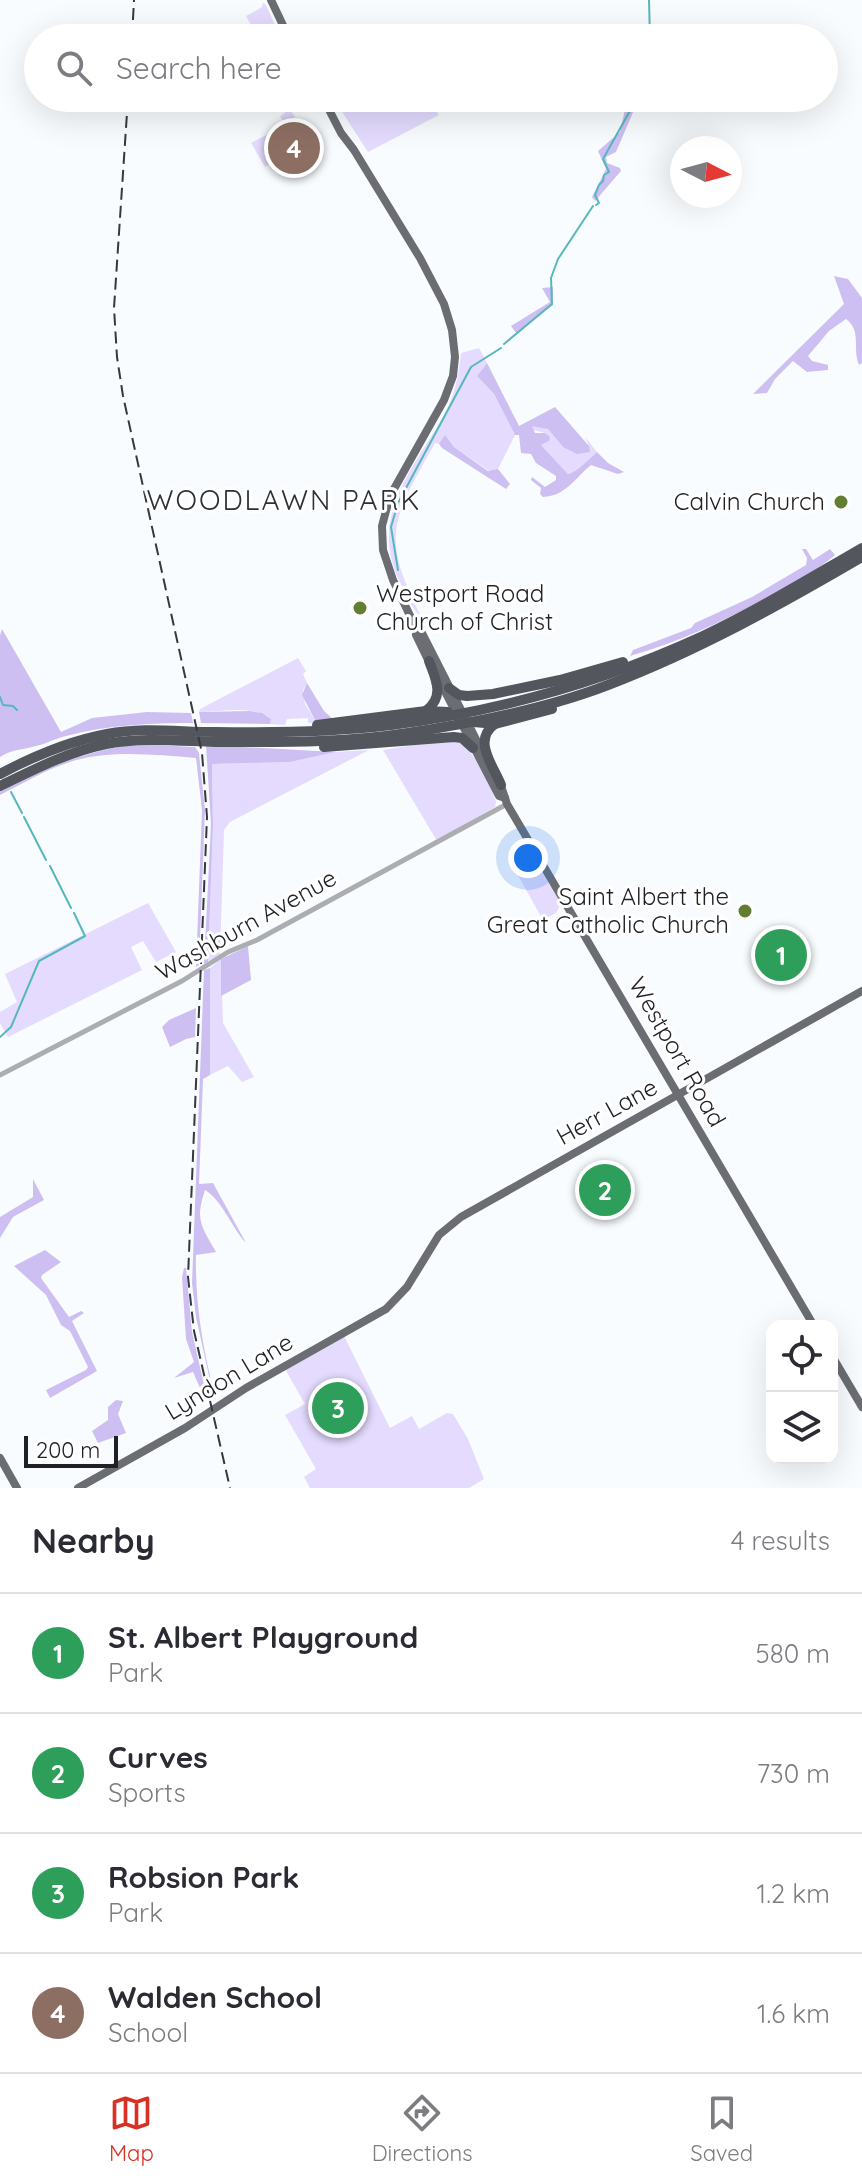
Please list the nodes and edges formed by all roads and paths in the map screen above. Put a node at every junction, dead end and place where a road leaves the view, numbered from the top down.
1 (271, 0) edge
2 (282, 24) edge
3 (331, 112) edge
4 (862, 548) edge
5 (862, 557) edge
6 (416, 627) junction
7 (679, 646) junction
8 (429, 661) junction
9 (449, 688) junction
10 (493, 694) junction
11 (461, 717) junction
12 (489, 717) junction
13 (435, 723) junction
14 (238, 737) junction
15 (473, 748) junction
16 (2, 779) edge
17 (501, 785) junction
18 (506, 801) junction
19 (862, 991) edge
20 (0, 1075) edge
21 (679, 1094) junction
22 (398, 1297) joint
23 (811, 1320) edge
24 (838, 1366) edge
25 (862, 1407) edge
26 (0, 1458) edge
27 (17, 1488) edge
28 (78, 1488) edge

1 - 2 main road
3 - 6 main road, Westport Road
4 - 7 highway
5 - 12 highway
6 - 8 main road, Westport Road
6 - 9 main road, Westport Road
7 - 10 highway
7 - 12 highway
8 - 11 main road, Westport Road
8 - 13 highway
9 - 10 highway
9 - 11 main road, Westport Road
10 - 11 highway
11 - 12 highway
11 - 13 highway
11 - 13 highway
11 - 15 main road, Westport Road
11 - 17 main road, Westport Road
12 - 13 highway
12 - 17 highway
13 - 14 highway
13 - 14 highway
13 - 15 highway
14 - 16 highway
15 - 18 main road, Westport Road
17 - 18 main road, Westport Road
18 - 20 street, Washburn Avenue
18 - 21 main road, Westport Road
19 - 21 main road, Herr Lane
21 - 22 main road, Herr Lane
21 - 23 main road, Westport Road
22 - 28 main road, Lyndon Lane
24 - 25 main road
26 - 27 main road

